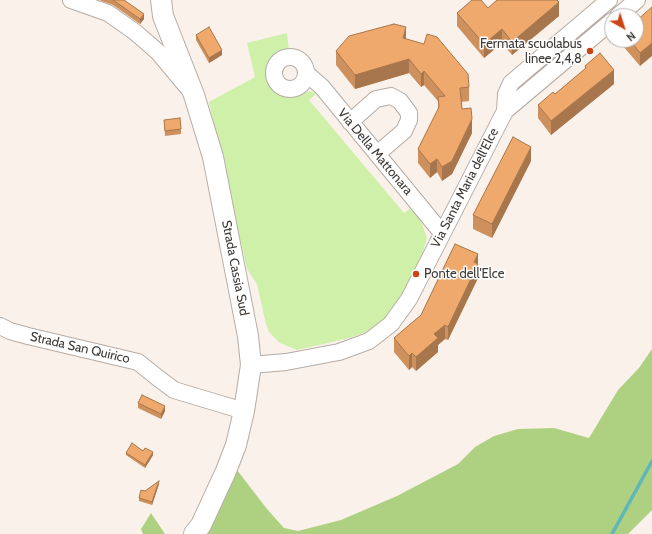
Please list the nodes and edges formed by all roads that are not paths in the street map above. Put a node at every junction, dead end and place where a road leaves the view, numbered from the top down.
1 (71, 0) edge
2 (161, 0) edge
3 (609, 0) edge
4 (637, 0) edge
5 (628, 8) edge
6 (604, 28) edge
7 (306, 73) dead end
8 (194, 96) junction
9 (505, 110) junction
10 (350, 122) junction
11 (376, 154) junction
12 (442, 233) junction
13 (0, 326) edge
14 (251, 365) junction
15 (244, 411) junction
16 (194, 534) edge

1 - 8 street
2 - 8 main road, Strada Cassia Sud
3 - 9 street, Via Santa Maria dell'Elce
4 - 5 street
6 - 9 street, Via Santa Maria dell'Elce
7 - 10 street, Via Della Mattonara
8 - 14 main road, Strada Cassia Sud
9 - 12 street, Via Santa Maria dell'Elce
10 - 11 street, Via Della Mattonara
10 - 11 street
11 - 12 street, Via Della Mattonara
12 - 14 street, Via Santa Maria dell'Elce
13 - 15 street, Strada San Quirico
14 - 15 main road, Strada Cassia Sud
15 - 16 main road, Strada Cassia Sud

